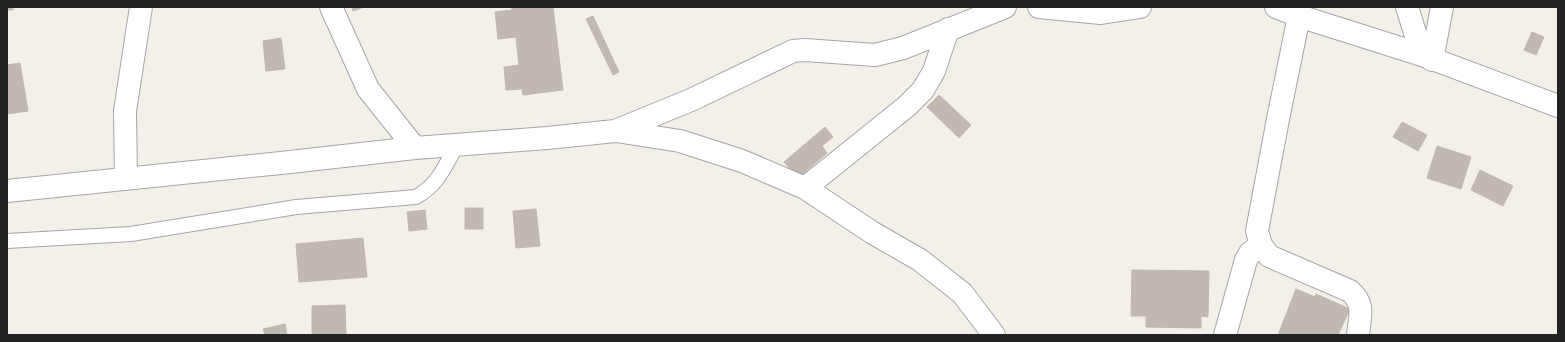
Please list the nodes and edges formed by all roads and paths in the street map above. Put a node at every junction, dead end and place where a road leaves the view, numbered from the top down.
1 (141, 7) edge
2 (331, 7) edge
3 (1005, 7) edge
4 (1039, 7) edge
5 (1140, 7) edge
6 (1276, 7) edge
7 (1407, 7) edge
8 (1442, 7) edge
9 (1299, 16) junction
10 (948, 29) junction
11 (1427, 58) junction
12 (1558, 106) edge
13 (615, 131) junction
14 (457, 145) junction
15 (415, 148) junction
16 (126, 179) junction
17 (805, 188) junction
18 (7, 191) edge
19 (7, 241) edge
20 (1261, 245) junction
21 (994, 335) edge
22 (1225, 335) edge
23 (1358, 335) edge

1 - 16 street
2 - 15 street
3 - 10 street
4 - 5 street
6 - 9 street
7 - 11 street
8 - 11 street
9 - 11 street
9 - 20 street
10 - 13 street
10 - 17 street
11 - 12 street
13 - 14 street
13 - 17 street
14 - 15 street
14 - 19 lane
15 - 16 street
16 - 18 street
17 - 21 street
20 - 22 street
20 - 23 street

